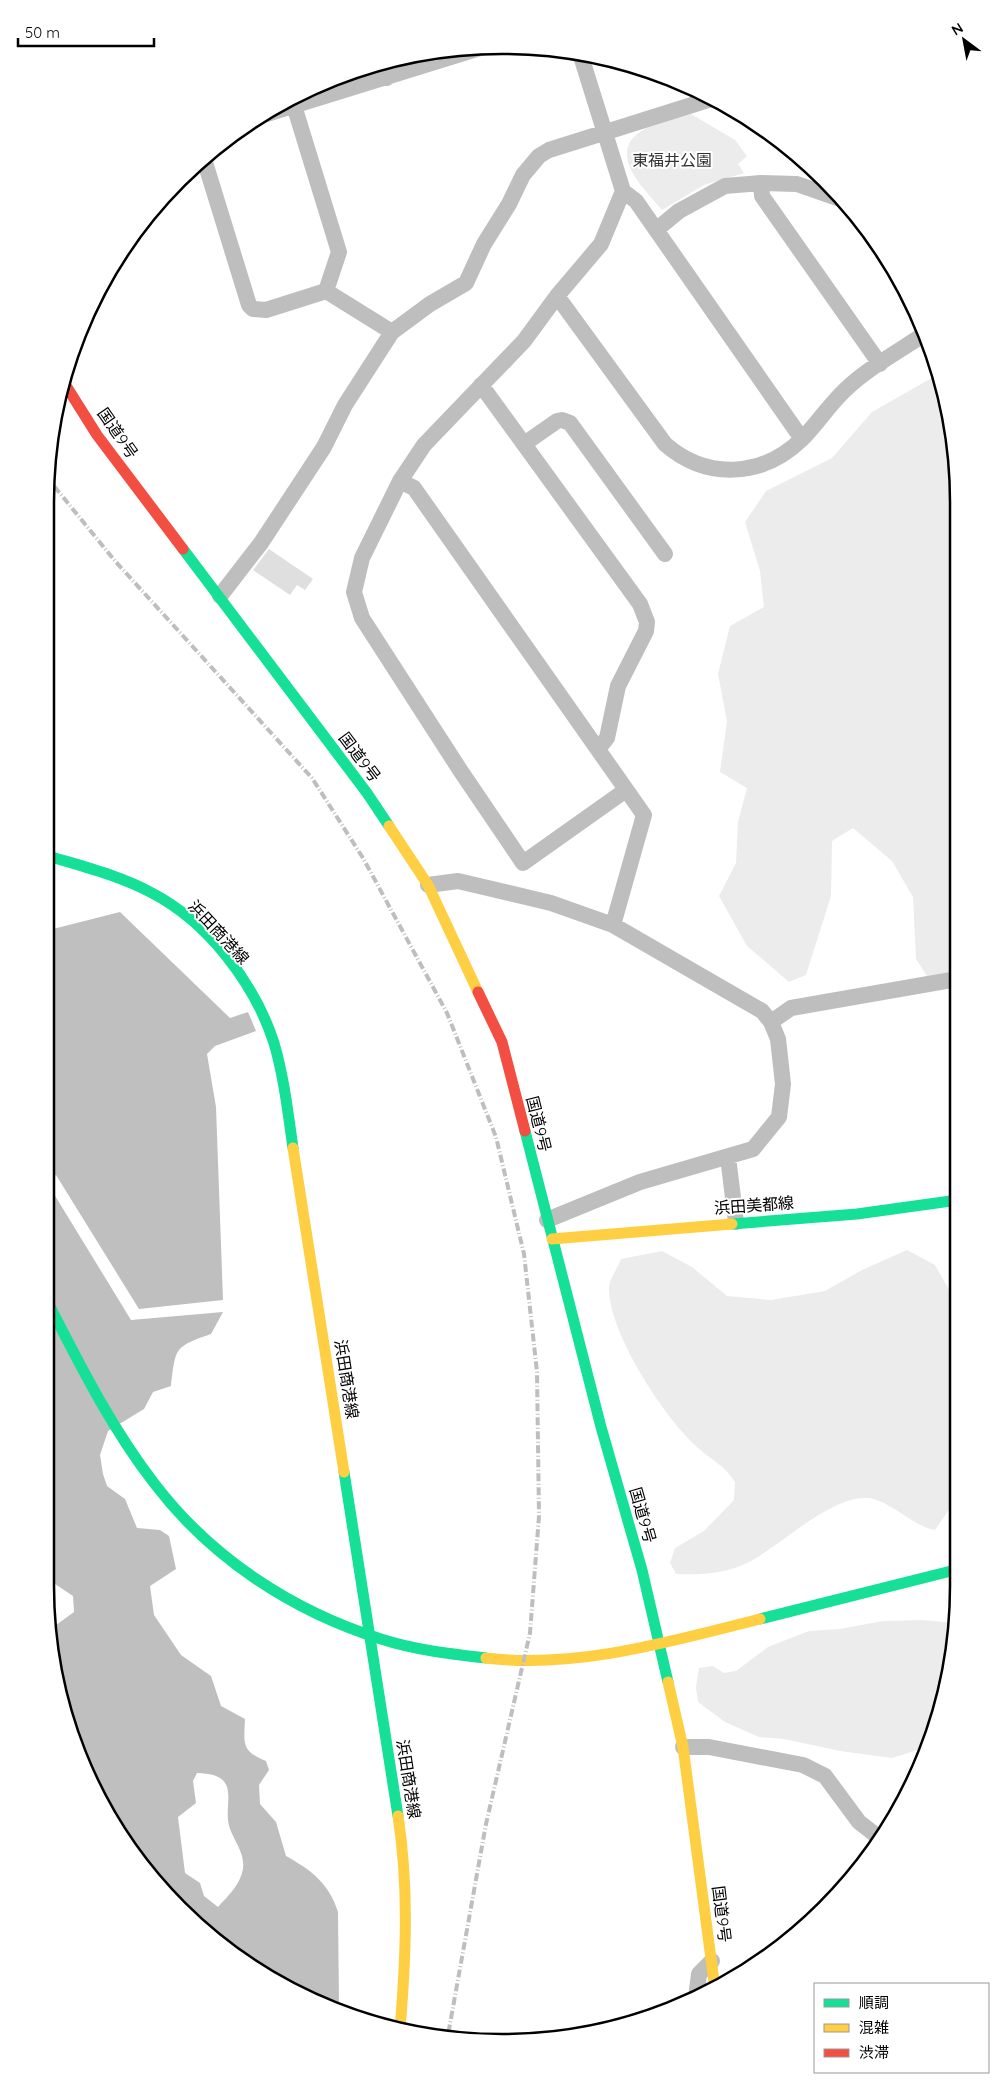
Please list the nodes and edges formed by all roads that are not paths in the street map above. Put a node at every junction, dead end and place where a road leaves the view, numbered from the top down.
1 (425, 61) edge
2 (582, 61) edge
3 (385, 70) edge
4 (320, 93) edge
5 (703, 101) edge
6 (294, 105) edge
7 (605, 134) junction
8 (206, 165) edge
9 (761, 183) junction
10 (623, 191) junction
11 (829, 195) edge
12 (656, 230) junction
13 (326, 291) junction
14 (557, 296) junction
15 (392, 332) junction
16 (919, 338) edge
17 (880, 364) junction
18 (482, 385) junction
19 (68, 389) edge
20 (802, 439) junction
21 (524, 444) junction
22 (400, 481) junction
23 (664, 554) dead end
24 (220, 596) junction
25 (598, 749) junction
26 (626, 790) junction
27 (54, 858) edge
28 (428, 885) junction
29 (614, 925) junction
30 (950, 980) edge
31 (771, 1022) junction
32 (728, 1157) junction
33 (950, 1201) edge
34 (547, 1220) junction
35 (736, 1222) junction
36 (552, 1239) junction
37 (54, 1314) edge
38 (950, 1571) edge
39 (683, 1747) junction
40 (875, 1835) edge
41 (712, 1962) junction
42 (714, 1980) edge
43 (697, 1989) edge
44 (401, 2023) edge

1 - 3 street
2 - 7 street
3 - 4 street
5 - 7 street
6 - 13 street
7 - 10 street
7 - 15 street
8 - 13 street
9 - 11 street
9 - 12 street
9 - 17 street
10 - 12 street
10 - 14 street
12 - 20 street
13 - 15 street
14 - 18 street
14 - 20 street
15 - 24 street
16 - 17 street
17 - 20 street
18 - 21 street
18 - 22 street
19 - 24 main road, 国道9号
21 - 23 street
21 - 25 street
22 - 25 street
22 - 26 street
24 - 28 main road, 国道9号
25 - 26 street
26 - 29 street
27 - 44 main road, 浜田商港線
28 - 29 street
28 - 34 main road, 国道9号
29 - 31 street
30 - 31 street
31 - 32 street
32 - 34 street
32 - 35 street
33 - 35 main road, 浜田美都線
34 - 36 main road, 国道9号
35 - 36 main road, 浜田美都線
36 - 39 main road, 国道9号
37 - 38 main road
39 - 40 street
39 - 41 main road, 国道9号
41 - 42 main road, 国道9号
41 - 43 street

